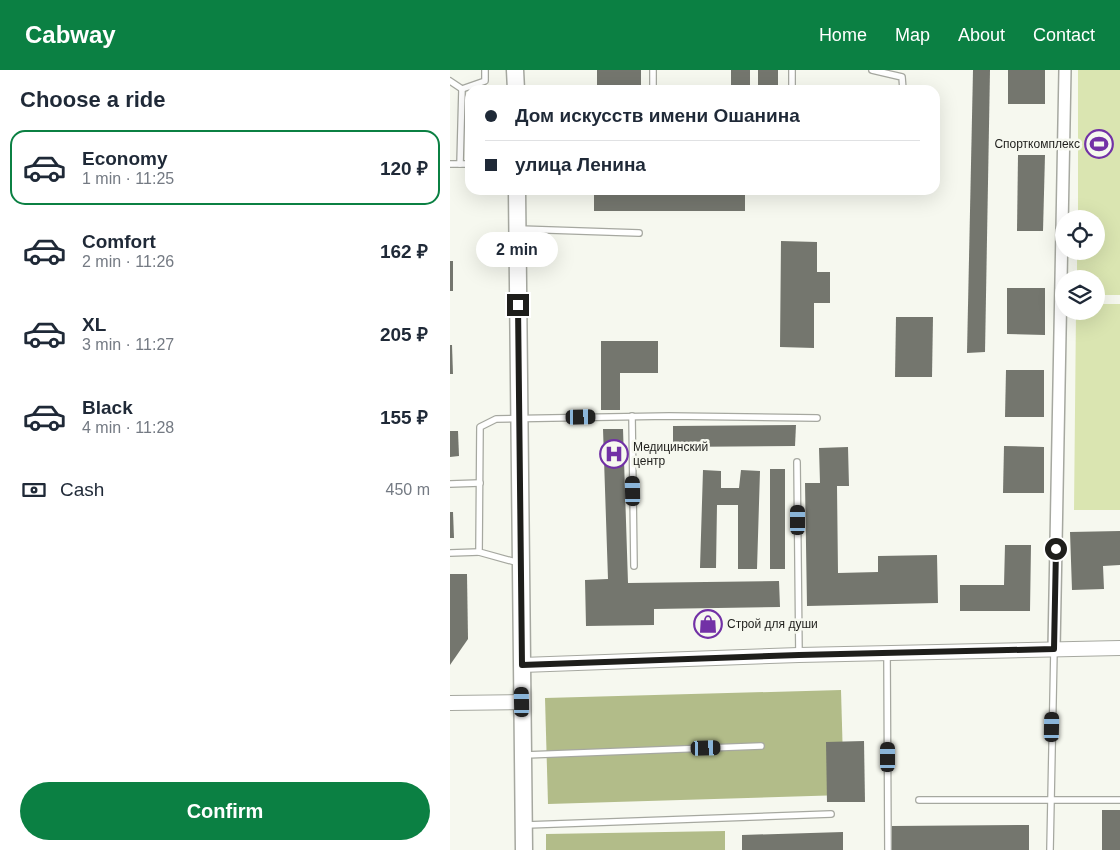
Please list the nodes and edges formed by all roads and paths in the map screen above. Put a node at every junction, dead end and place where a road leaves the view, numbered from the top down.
1 (484, 70) edge
2 (516, 70) edge
3 (653, 70) edge
4 (792, 70) edge
5 (872, 70) edge
6 (1065, 70) edge
7 (450, 81) edge
8 (474, 85) edge
9 (516, 85) edge
10 (653, 85) edge
11 (792, 85) edge
12 (903, 85) edge
13 (465, 88) edge
14 (462, 89) junction
15 (450, 164) edge
16 (460, 164) junction
17 (465, 164) edge
18 (517, 195) edge
19 (518, 229) junction
20 (639, 233) dead end
21 (632, 416) junction
22 (519, 418) junction
23 (817, 418) dead end
24 (797, 462) dead end
25 (480, 483) junction
26 (450, 484) edge
27 (479, 552) junction
28 (450, 553) edge
29 (521, 563) junction
30 (634, 566) dead end
31 (1120, 648) edge
32 (1054, 649) junction
33 (887, 653) junction
34 (799, 655) junction
35 (522, 665) junction
36 (450, 702) edge
37 (522, 702) junction
38 (761, 746) dead end
39 (523, 755) junction
40 (919, 800) dead end
41 (1051, 800) junction
42 (1120, 800) edge
43 (831, 814) dead end
44 (523, 825) junction
45 (524, 850) edge
46 (888, 850) edge
47 (1050, 850) edge

1 - 8 lane
2 - 9 main road
3 - 10 lane
4 - 11 lane
5 - 12 lane
6 - 32 street
7 - 14 lane
13 - 14 lane
14 - 16 lane
15 - 16 lane
16 - 17 lane
18 - 19 main road
19 - 20 lane
19 - 22 main road
21 - 22 lane
21 - 23 lane
21 - 30 lane
22 - 25 lane
22 - 29 main road
24 - 34 lane
25 - 26 lane
25 - 27 lane
27 - 28 lane
27 - 29 lane
29 - 35 main road
31 - 32 street
32 - 33 street
32 - 41 lane
33 - 34 street
33 - 46 lane
34 - 35 street
35 - 37 main road
36 - 37 street
37 - 39 main road
38 - 39 lane
39 - 44 main road
40 - 41 lane
41 - 42 lane
41 - 47 lane
43 - 44 lane
44 - 45 main road

